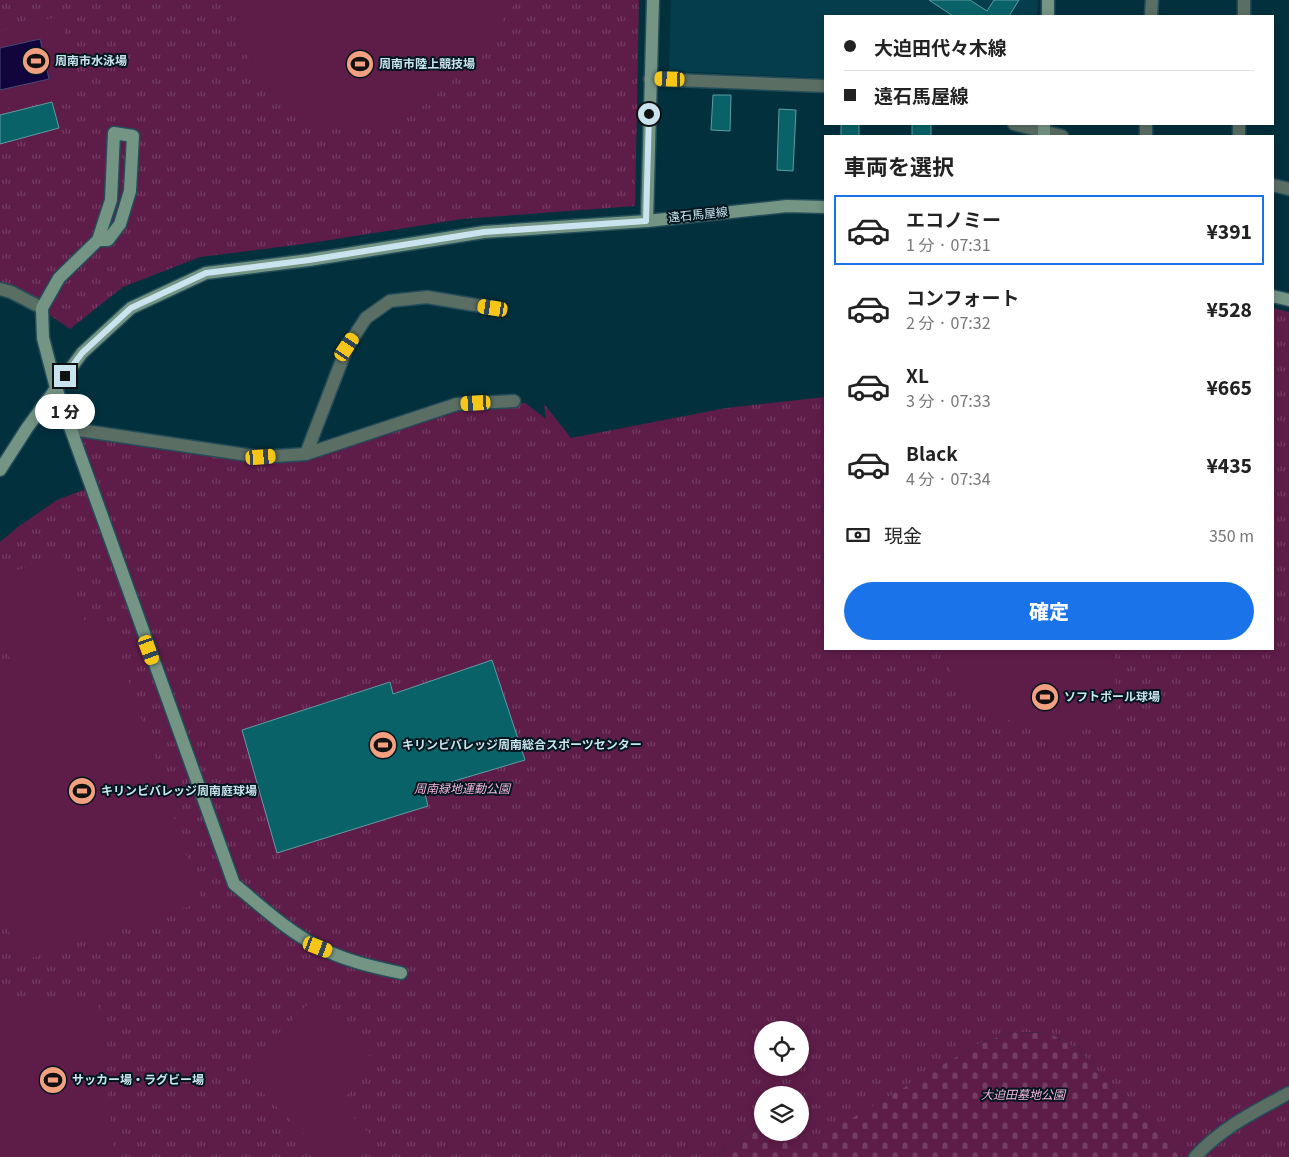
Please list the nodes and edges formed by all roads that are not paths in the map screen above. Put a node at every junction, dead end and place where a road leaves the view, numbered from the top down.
1 (653, 0) edge
2 (1048, 0) edge
3 (1152, 0) edge
4 (1244, 0) edge
5 (1048, 15) edge
6 (1151, 15) edge
7 (1244, 15) edge
8 (650, 79) junction
9 (824, 86) edge
10 (1018, 125) edge
11 (1044, 131) edge
12 (1058, 135) edge
13 (1274, 185) edge
14 (1289, 189) edge
15 (824, 207) edge
16 (646, 221) junction
17 (98, 240) junction
18 (0, 289) edge
19 (1274, 296) edge
20 (1289, 300) edge
21 (42, 308) junction
22 (493, 308) dead end
23 (56, 388) junction
24 (514, 401) dead end
25 (72, 429) junction
26 (306, 454) junction
27 (0, 470) edge
28 (401, 973) dead end
29 (1289, 1092) edge
30 (1194, 1157) edge

1 - 8 street
2 - 5 street
3 - 6 street
4 - 7 street
8 - 9 street
8 - 16 street
10 - 11 street
11 - 12 street
13 - 14 street
15 - 16 street, 遠石馬屋線
16 - 23 street, 遠石馬屋線
17 - 17 street
17 - 21 street
18 - 21 street
19 - 20 street
21 - 23 street
22 - 26 street
23 - 25 street
23 - 27 street, 遠石馬屋線
24 - 26 street
25 - 26 street
25 - 28 street
29 - 30 street

